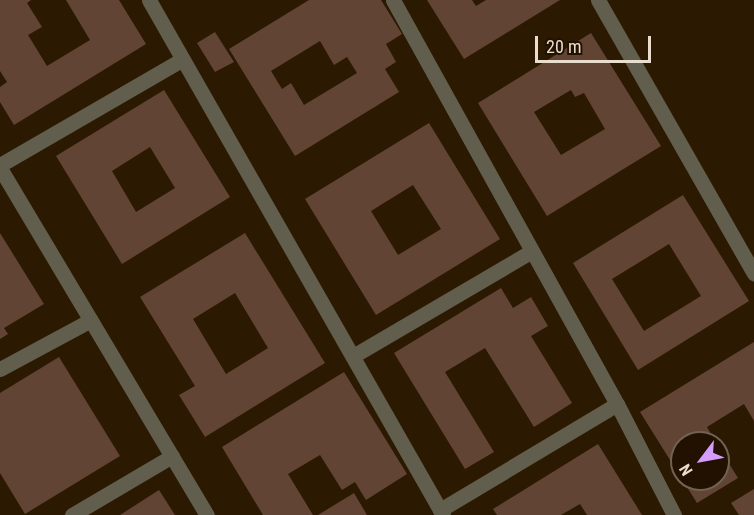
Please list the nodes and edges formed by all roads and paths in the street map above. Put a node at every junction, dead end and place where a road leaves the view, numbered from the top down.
1 (148, 0) edge
2 (393, 0) edge
3 (598, 0) edge
4 (183, 59) junction
5 (0, 166) edge
6 (530, 252) junction
7 (754, 274) edge
8 (91, 320) junction
9 (353, 356) junction
10 (0, 369) edge
11 (617, 404) junction
12 (172, 456) junction
13 (442, 512) edge
14 (72, 515) edge
15 (207, 515) edge
16 (674, 515) edge

1 - 4 street
2 - 6 street
3 - 7 street
4 - 5 street
4 - 9 street
5 - 8 street
6 - 9 street
6 - 11 street
8 - 10 street
8 - 12 street
9 - 13 street
11 - 13 street
11 - 16 street
12 - 14 street
12 - 15 street

